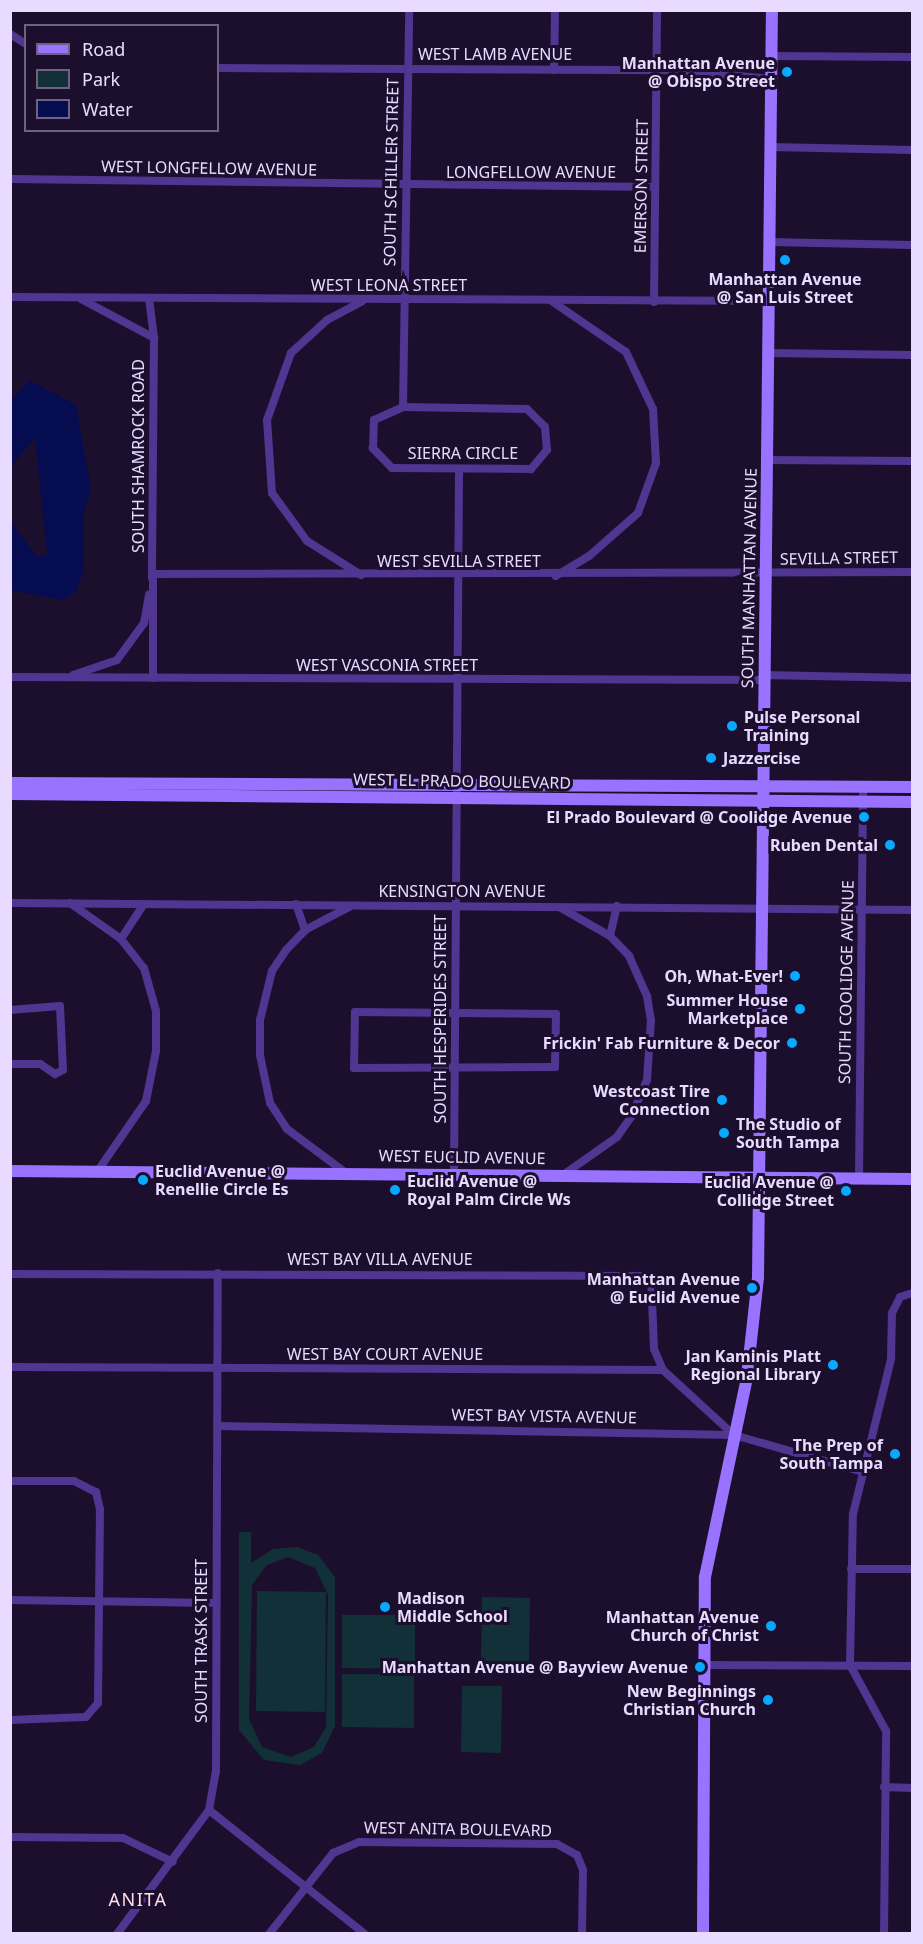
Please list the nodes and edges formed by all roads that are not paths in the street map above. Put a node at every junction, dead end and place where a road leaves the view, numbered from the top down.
1 (409, 10) edge
2 (555, 10) edge
3 (657, 10) edge
4 (772, 10) edge
5 (10, 34) edge
6 (24, 43) edge
7 (771, 56) junction
8 (912, 57) edge
9 (219, 68) edge
10 (407, 69) junction
11 (554, 70) junction
12 (657, 70) junction
13 (771, 80) junction
14 (770, 147) junction
15 (912, 150) edge
16 (10, 179) edge
17 (406, 187) junction
18 (656, 187) junction
19 (769, 243) junction
20 (912, 245) edge
21 (10, 297) edge
22 (78, 297) junction
23 (149, 298) junction
24 (363, 300) junction
25 (404, 300) junction
26 (768, 301) junction
27 (553, 302) junction
28 (654, 302) junction
29 (154, 338) junction
30 (768, 353) junction
31 (912, 355) edge
32 (403, 407) junction
33 (767, 460) junction
34 (912, 461) edge
35 (459, 469) junction
36 (912, 572) edge
37 (153, 574) junction
38 (765, 574) junction
39 (361, 575) junction
40 (457, 576) junction
41 (555, 576) junction
42 (10, 677) edge
43 (65, 678) junction
44 (153, 678) junction
45 (764, 678) junction
46 (912, 678) edge
47 (456, 681) junction
48 (10, 783) edge
49 (812, 786) junction
50 (863, 786) junction
51 (587, 787) junction
52 (713, 787) junction
53 (762, 787) junction
54 (912, 787) edge
55 (152, 789) junction
56 (456, 792) junction
57 (10, 794) edge
58 (586, 800) junction
59 (712, 801) junction
60 (762, 802) junction
61 (813, 802) junction
62 (863, 802) junction
63 (912, 802) edge
64 (10, 903) edge
65 (70, 903) junction
66 (144, 904) junction
67 (296, 904) junction
68 (352, 906) junction
69 (456, 906) junction
70 (617, 906) junction
71 (558, 907) junction
72 (762, 907) junction
73 (862, 910) junction
74 (912, 910) edge
75 (305, 930) junction
76 (610, 936) junction
77 (121, 939) junction
78 (10, 1010) edge
79 (455, 1013) junction
80 (10, 1064) edge
81 (456, 1067) junction
82 (10, 1171) edge
83 (97, 1172) junction
84 (346, 1173) junction
85 (454, 1174) junction
86 (563, 1175) junction
87 (758, 1177) junction
88 (859, 1178) junction
89 (912, 1179) edge
90 (218, 1273) junction
91 (10, 1274) edge
92 (911, 1293) edge
93 (10, 1367) edge
94 (218, 1368) junction
95 (663, 1371) junction
96 (219, 1426) junction
97 (734, 1435) junction
98 (863, 1472) junction
99 (10, 1481) edge
100 (851, 1569) junction
101 (912, 1569) edge
102 (10, 1600) edge
103 (97, 1602) junction
104 (216, 1603) junction
105 (703, 1665) junction
106 (850, 1665) junction
107 (912, 1666) edge
108 (10, 1720) edge
109 (884, 1787) junction
110 (912, 1788) edge
111 (209, 1810) junction
112 (10, 1837) edge
113 (173, 1862) junction
114 (305, 1887) junction
115 (117, 1934) edge
116 (268, 1934) edge
117 (365, 1934) edge
118 (582, 1934) edge
119 (703, 1934) edge
120 (884, 1934) edge

1 - 10 street, SOUTH SCHILLER STREET
2 - 11 street
3 - 12 street, EMERSON STREET
4 - 7 street, SOUTH MANHATTAN AVENUE
5 - 6 street
7 - 8 street
7 - 13 street, SOUTH MANHATTAN AVENUE
9 - 10 street, WEST LAMB AVENUE
10 - 11 street, WEST LAMB AVENUE
10 - 17 street, SOUTH SCHILLER STREET
11 - 12 street, WEST LAMB AVENUE
12 - 13 street, WEST LAMB AVENUE
12 - 18 street, EMERSON STREET
13 - 14 street, SOUTH MANHATTAN AVENUE
14 - 15 street
14 - 19 street, SOUTH MANHATTAN AVENUE
16 - 17 street, WEST LONGFELLOW AVENUE
17 - 18 street, LONGFELLOW AVENUE
17 - 25 street, SOUTH SCHILLER STREET
18 - 28 street, EMERSON STREET
19 - 20 street
19 - 26 street, SOUTH MANHATTAN AVENUE
21 - 22 street, WEST LEONA STREET
22 - 23 street, WEST LEONA STREET
22 - 29 street, SOUTH SHAMROCK ROAD
23 - 24 street, WEST LEONA STREET
23 - 29 street, SOUTH SHAMROCK ROAD
24 - 25 street, WEST LEONA STREET
24 - 39 street
25 - 27 street, WEST LEONA STREET
25 - 32 street, SOUTH SCHILLER STREET
26 - 28 street, WEST LEONA STREET
26 - 30 street, SOUTH MANHATTAN AVENUE
27 - 28 street, WEST LEONA STREET
27 - 41 street
29 - 37 street, SOUTH SHAMROCK ROAD
30 - 31 street
30 - 33 street, SOUTH MANHATTAN AVENUE
32 - 35 street, SIERRA CIRCLE
32 - 35 street, SIERRA CIRCLE
33 - 34 street
33 - 38 street, SOUTH MANHATTAN AVENUE
35 - 40 street, SOUTH HESPERIDES STREET
36 - 38 street, SEVILLA STREET
37 - 39 street, WEST SEVILLA STREET
37 - 43 street, SOUTH SHAMROCK ROAD
37 - 44 street, SOUTH SHAMROCK ROAD
38 - 41 street, WEST SEVILLA STREET
38 - 45 street, SOUTH MANHATTAN AVENUE
39 - 40 street, WEST SEVILLA STREET
40 - 41 street, WEST SEVILLA STREET
40 - 47 street, SOUTH HESPERIDES STREET
42 - 43 street, WEST VASCONIA STREET
43 - 44 street, WEST VASCONIA STREET
44 - 47 street, WEST VASCONIA STREET
45 - 46 street, WEST VASCONIA STREET
45 - 47 street, WEST VASCONIA STREET
45 - 53 street, SOUTH MANHATTAN AVENUE
47 - 56 street, SOUTH HESPERIDES STREET
48 - 55 street, WEST EL PRADO BOULEVARD
49 - 50 street, WEST EL PRADO BOULEVARD
49 - 53 street, WEST EL PRADO BOULEVARD
49 - 61 street
50 - 54 street, WEST EL PRADO BOULEVARD
50 - 62 street, SOUTH COOLIDGE AVENUE
51 - 52 street, WEST EL PRADO BOULEVARD
51 - 56 street, WEST EL PRADO BOULEVARD
51 - 58 street
52 - 53 street, WEST EL PRADO BOULEVARD
52 - 59 street
53 - 60 street, SOUTH MANHATTAN AVENUE
55 - 56 street, WEST EL PRADO BOULEVARD
55 - 57 street, WEST EL PRADO BOULEVARD
56 - 58 street, WEST EL PRADO BOULEVARD
56 - 69 street, SOUTH HESPERIDES STREET
58 - 59 street, WEST EL PRADO BOULEVARD
59 - 60 street, WEST EL PRADO BOULEVARD
60 - 61 street, WEST EL PRADO BOULEVARD
60 - 72 street, SOUTH MANHATTAN AVENUE
61 - 62 street, WEST EL PRADO BOULEVARD
62 - 63 street, WEST EL PRADO BOULEVARD
62 - 73 street, SOUTH COOLIDGE AVENUE
64 - 65 street, KENSINGTON AVENUE
65 - 66 street, KENSINGTON AVENUE
65 - 77 street
66 - 67 street, KENSINGTON AVENUE
66 - 77 street
67 - 68 street, KENSINGTON AVENUE
67 - 75 street
68 - 69 street, KENSINGTON AVENUE
68 - 75 street
69 - 71 street, KENSINGTON AVENUE
69 - 79 street, SOUTH HESPERIDES STREET
70 - 71 street, KENSINGTON AVENUE
70 - 72 street, KENSINGTON AVENUE
70 - 76 street
71 - 76 street
72 - 73 street, KENSINGTON AVENUE
72 - 87 street, SOUTH MANHATTAN AVENUE
73 - 74 street, KENSINGTON AVENUE
73 - 88 street, SOUTH COOLIDGE AVENUE
75 - 84 street
76 - 86 street
77 - 83 street
78 - 80 street
79 - 81 street, SOUTH HESPERIDES STREET
79 - 81 street
79 - 81 street
81 - 85 street, SOUTH HESPERIDES STREET
82 - 83 street, WEST EUCLID AVENUE
83 - 84 street, WEST EUCLID AVENUE
84 - 85 street, WEST EUCLID AVENUE
85 - 86 street, WEST EUCLID AVENUE
86 - 87 street, WEST EUCLID AVENUE
87 - 88 street, WEST EUCLID AVENUE
87 - 97 street, SOUTH MANHATTAN AVENUE
88 - 89 street, WEST EUCLID AVENUE
90 - 91 street, WEST BAY VILLA AVENUE
90 - 94 street, SOUTH TRASK STREET
90 - 95 street, WEST BAY VILLA AVENUE
92 - 98 street
93 - 94 street, WEST BAY COURT AVENUE
94 - 95 street, WEST BAY COURT AVENUE
94 - 96 street, SOUTH TRASK STREET
95 - 97 street
96 - 97 street, WEST BAY VISTA AVENUE
96 - 104 street, SOUTH TRASK STREET
97 - 98 street, WEST BAY VISTA AVENUE
97 - 105 street, SOUTH MANHATTAN AVENUE
98 - 100 street
99 - 103 street
100 - 101 street
100 - 106 street
102 - 103 street
103 - 104 street
103 - 108 street
104 - 111 street, SOUTH TRASK STREET
105 - 106 street
105 - 119 street, SOUTH MANHATTAN AVENUE
106 - 107 street
106 - 109 street
109 - 110 street
109 - 120 street
111 - 113 street
111 - 114 street
112 - 113 street
113 - 115 street
114 - 116 street, WEST ANITA BOULEVARD
114 - 117 street
114 - 118 street, WEST ANITA BOULEVARD

